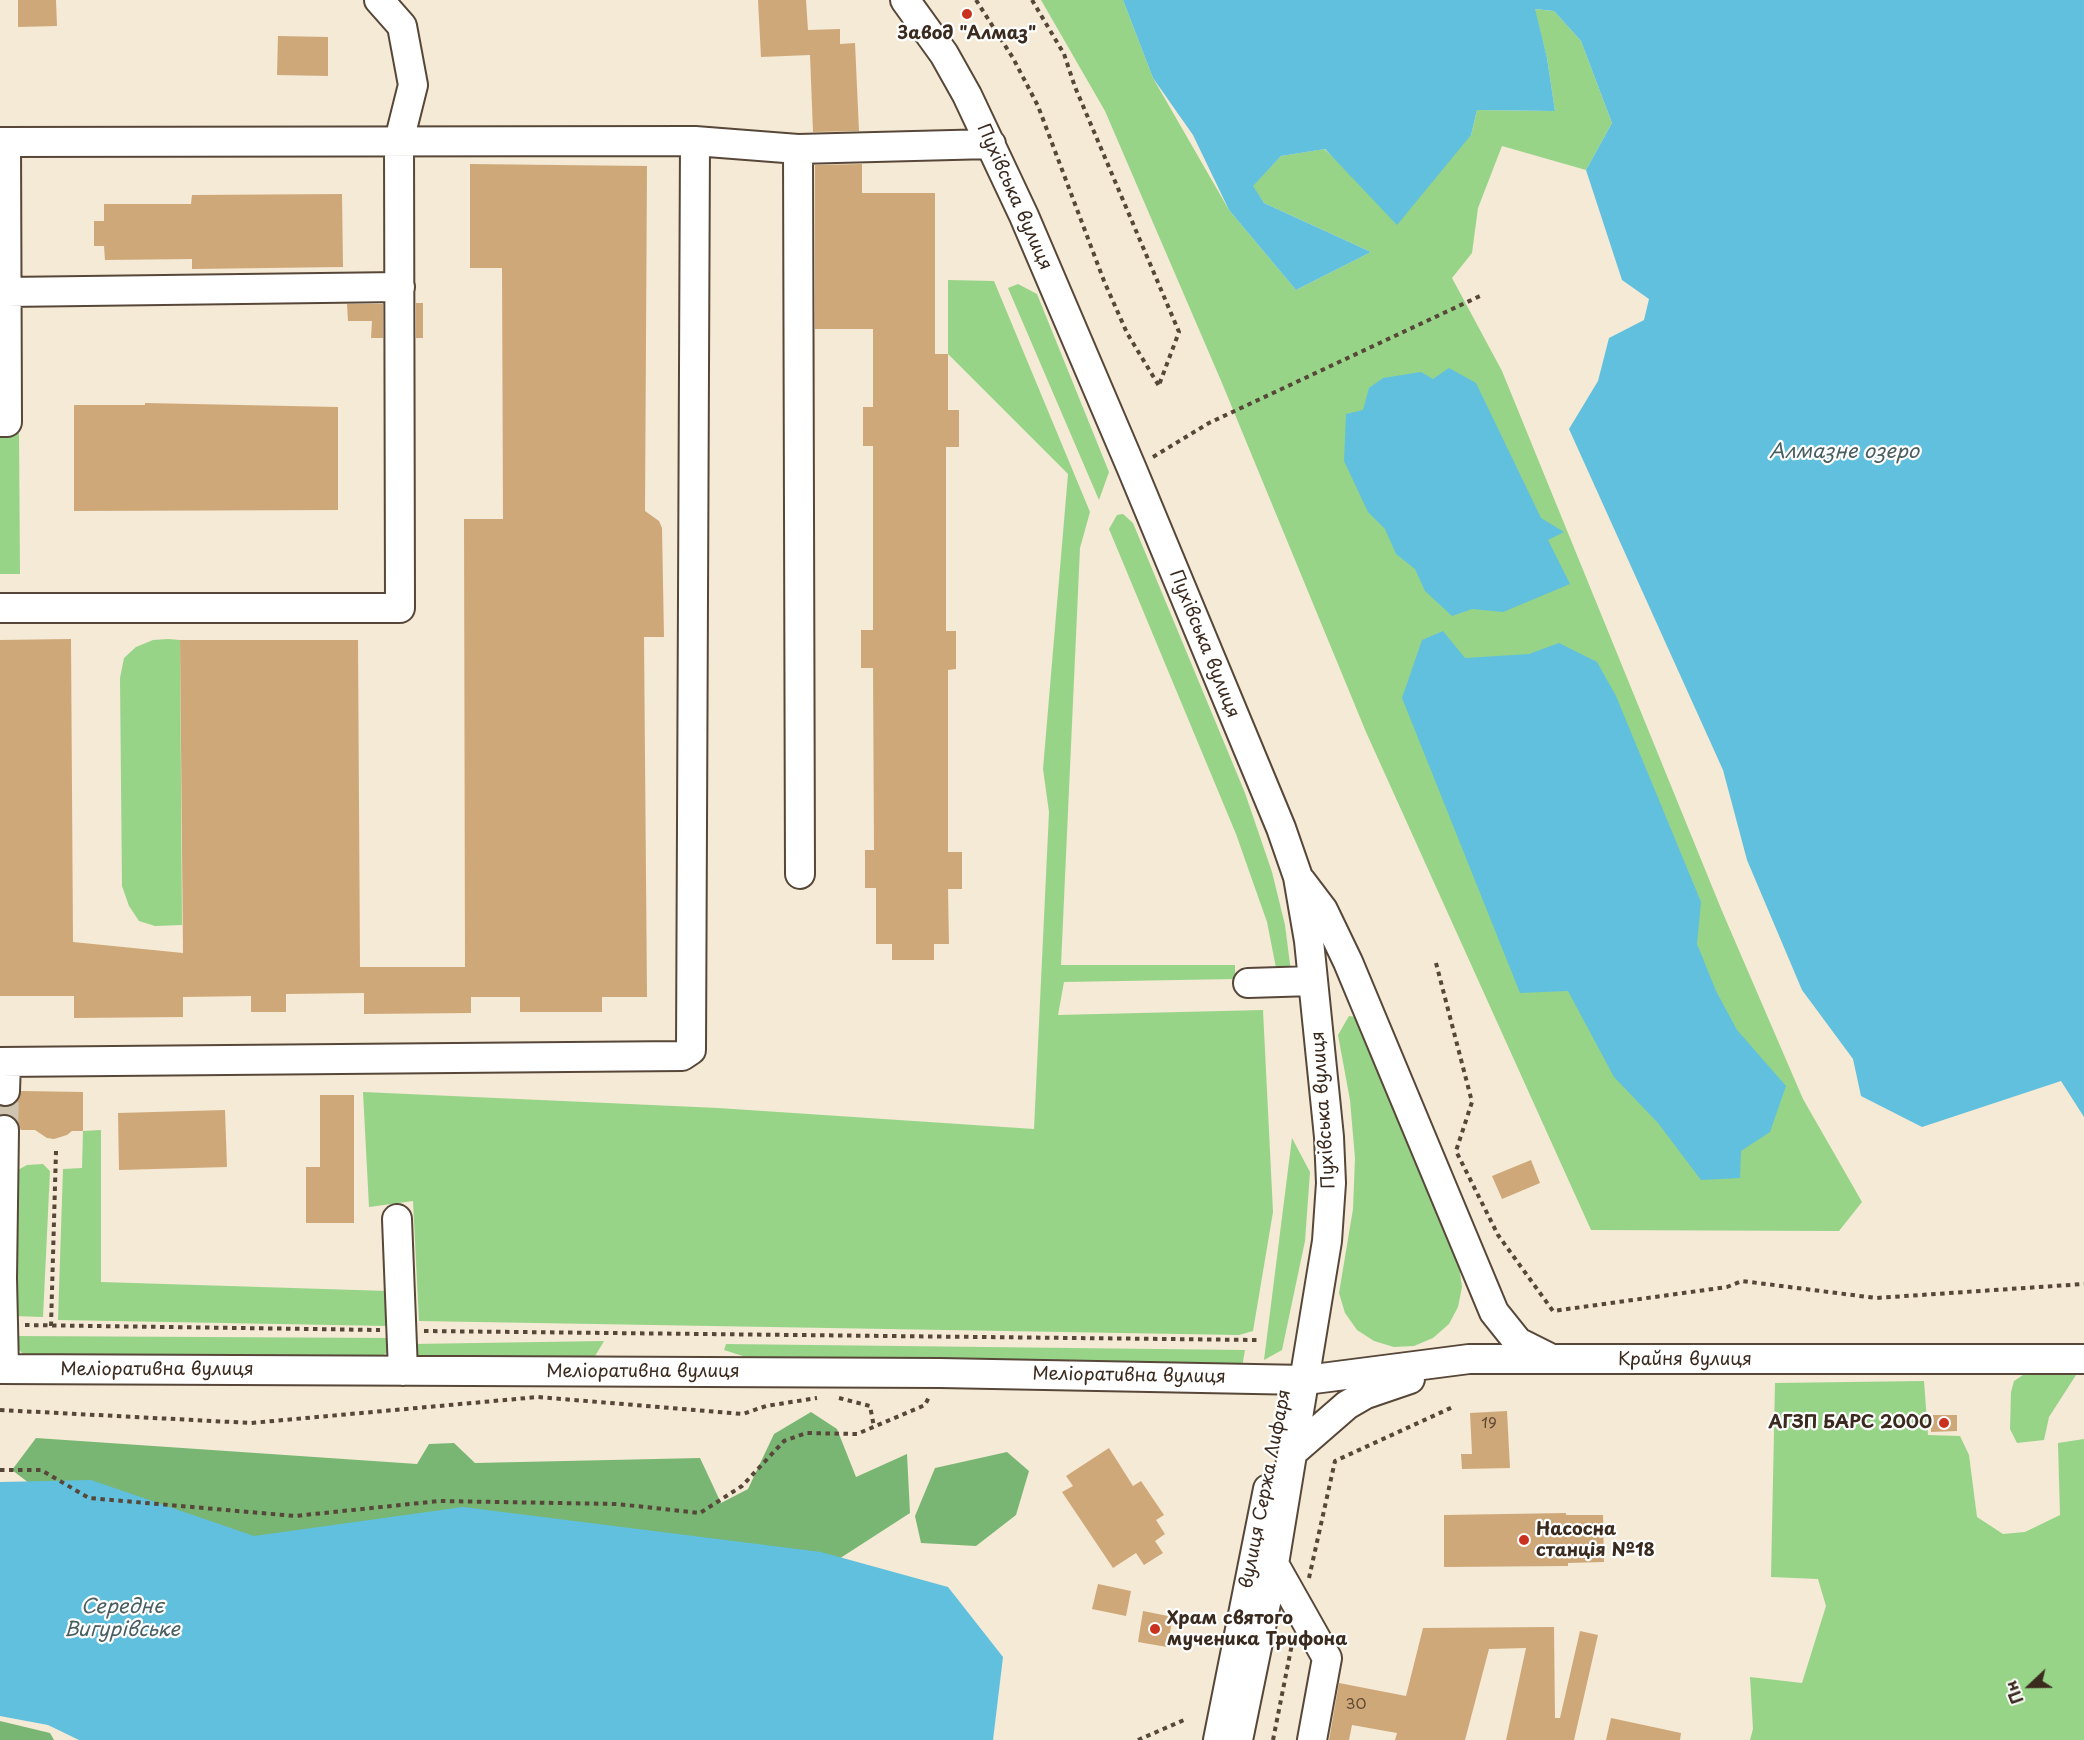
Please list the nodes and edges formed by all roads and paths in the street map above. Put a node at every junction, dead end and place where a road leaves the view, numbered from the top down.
1 (379, 0) edge
2 (905, 0) edge
3 (976, 0) edge
4 (1032, 0) edge
5 (399, 141) junction
6 (695, 141) junction
7 (3, 142) edge
8 (992, 144) junction
9 (798, 149) junction
10 (399, 287) junction
11 (6, 292) junction
12 (1480, 296) dead end
13 (0, 422) edge
14 (1132, 470) junction
15 (0, 608) edge
16 (800, 874) dead end
17 (1298, 878) junction
18 (1436, 963) dead end
19 (1313, 981) junction
20 (1248, 983) dead end
21 (3, 1062) edge
22 (5, 1091) dead end
23 (4, 1130) dead end
24 (56, 1151) dead end
25 (397, 1219) dead end
26 (1, 1224) edge
27 (1, 1277) edge
28 (2084, 1284) edge
29 (3, 1325) junction
30 (51, 1326) junction
31 (401, 1331) junction
32 (1259, 1340) dead end
33 (1469, 1359) junction
34 (1552, 1359) junction
35 (2084, 1359) edge
36 (2, 1369) edge
37 (403, 1371) junction
38 (940, 1373) junction
39 (1296, 1380) junction
40 (830, 1396) dead end
41 (819, 1397) dead end
42 (1455, 1406) dead end
43 (0, 1410) edge
44 (874, 1427) junction
45 (1293, 1452) junction
46 (0, 1470) edge
47 (1274, 1564) junction
48 (1307, 1585) dead end
49 (1294, 1633) dead end
50 (1184, 1720) dead end
51 (1138, 1740) edge
52 (1218, 1740) edge
53 (1238, 1740) edge
54 (1273, 1740) edge
55 (1312, 1740) edge

1 - 5 street
2 - 8 street, Пухівська вулиця
3 - 4 path
5 - 6 street
5 - 7 street
5 - 10 street
6 - 9 street
6 - 21 street
7 - 11 street
8 - 9 street
8 - 14 street, Пухівська вулиця
9 - 16 street
10 - 11 street
10 - 15 street
11 - 13 street
12 - 14 path
14 - 17 street, Пухівська вулиця
17 - 19 street, Пухівська вулиця
17 - 34 street
18 - 28 path
19 - 20 street
19 - 39 street, Пухівська вулиця
21 - 22 street
23 - 26 street
24 - 30 path
25 - 31 street
26 - 27 street
27 - 29 street
29 - 30 path
29 - 36 street
30 - 31 path
31 - 32 path
31 - 37 street
33 - 34 street, Крайня вулиця
33 - 39 street, Крайня вулиця
33 - 45 street
34 - 35 street, Крайня вулиця
36 - 37 street, Меліоративна вулиця
37 - 38 street, Меліоративна вулиця
38 - 39 street, Меліоративна вулиця
38 - 44 path
39 - 45 street, вулиця Сержа Лифаря
39 - 52 street, вулиця Сержа Лифаря
40 - 44 path
41 - 43 path
42 - 48 path
44 - 46 path
45 - 47 street, вулиця Сержа Лифаря
47 - 53 street, вулиця Сержа Лифаря
47 - 55 street
49 - 54 path
50 - 51 path

